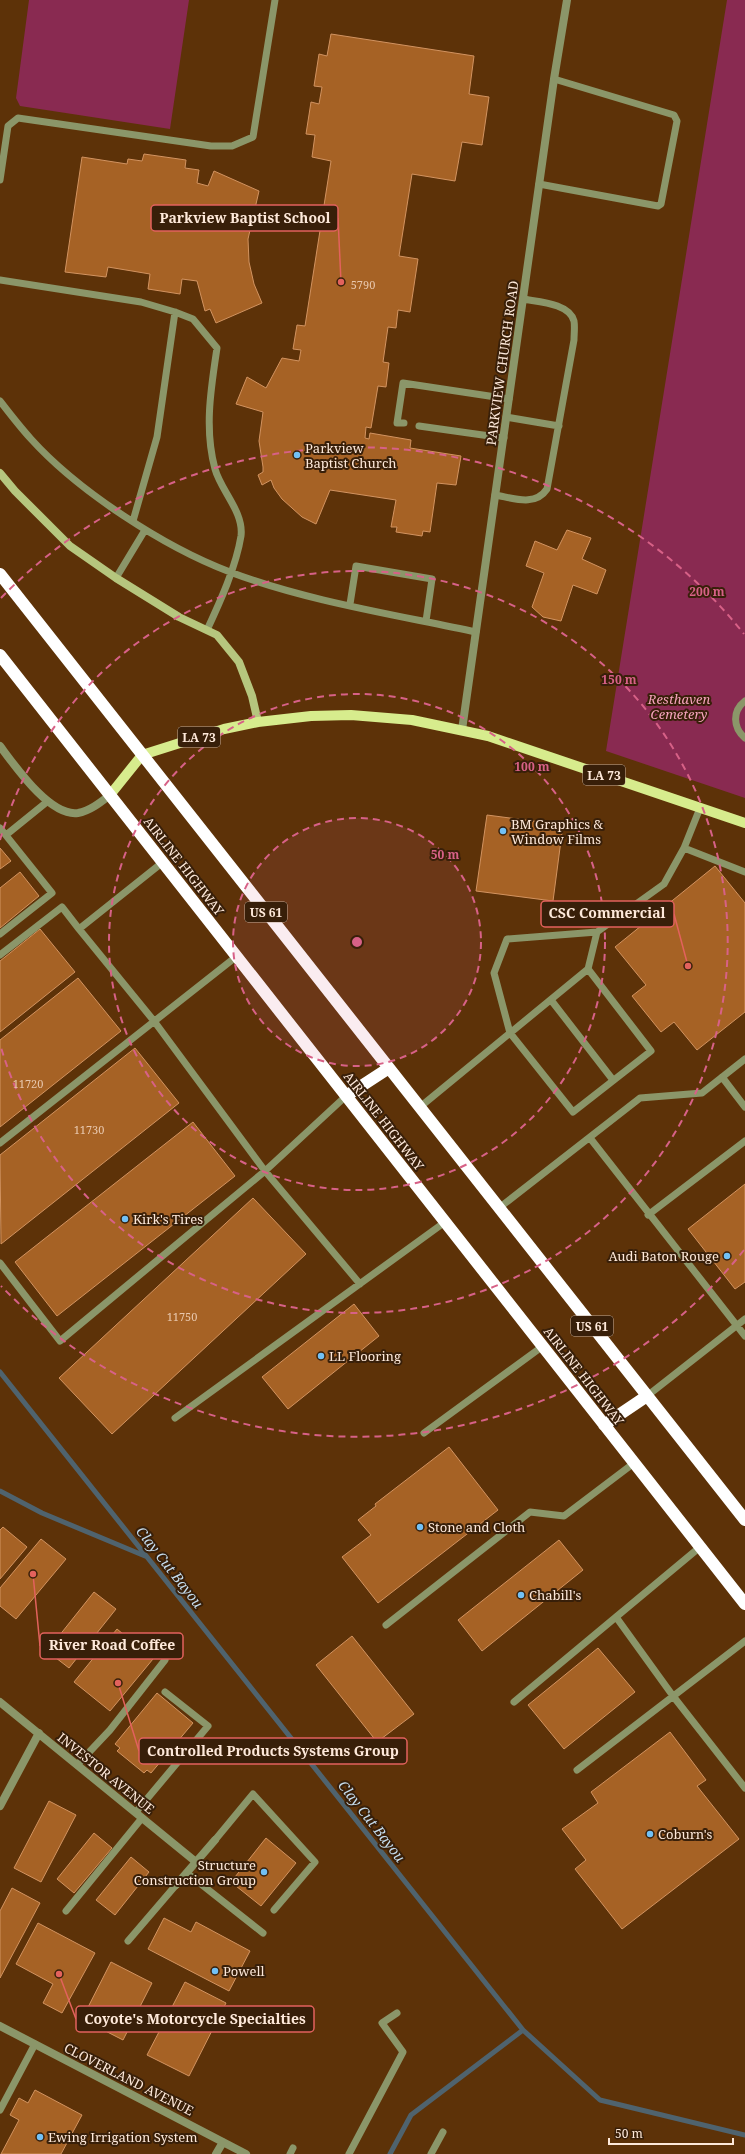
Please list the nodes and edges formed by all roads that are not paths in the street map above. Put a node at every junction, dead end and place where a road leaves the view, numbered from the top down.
1 (275, 0) edge
2 (567, 0) edge
3 (554, 79) junction
4 (0, 180) edge
5 (539, 184) junction
6 (0, 280) edge
7 (523, 299) junction
8 (175, 312) junction
9 (509, 400) junction
10 (0, 401) edge
11 (506, 417) junction
12 (404, 423) dead end
13 (419, 426) dead end
14 (559, 426) junction
15 (504, 438) junction
16 (0, 473) edge
17 (495, 495) junction
18 (133, 521) junction
19 (145, 530) junction
20 (230, 572) junction
21 (0, 574) edge
22 (116, 578) junction
23 (350, 604) junction
24 (426, 622) junction
25 (207, 630) junction
26 (476, 632) junction
27 (0, 655) edge
28 (745, 701) edge
29 (258, 722) junction
30 (462, 730) junction
31 (745, 738) edge
32 (0, 746) edge
33 (142, 755) junction
34 (110, 795) junction
35 (48, 801) junction
36 (700, 808) junction
37 (745, 823) edge
38 (0, 828) edge
39 (6, 835) junction
40 (684, 848) junction
41 (163, 862) junction
42 (745, 872) edge
43 (79, 929) junction
44 (597, 932) junction
45 (0, 934) edge
46 (0, 955) edge
47 (237, 956) junction
48 (588, 970) junction
49 (551, 1000) junction
50 (154, 1021) junction
51 (510, 1033) junction
52 (745, 1059) edge
53 (389, 1068) junction
54 (722, 1077) junction
55 (613, 1080) junction
56 (346, 1096) junction
57 (420, 1107) junction
58 (745, 1107) edge
59 (590, 1138) junction
60 (745, 1141) edge
61 (0, 1143) edge
62 (265, 1171) junction
63 (500, 1208) junction
64 (648, 1214) junction
65 (445, 1222) junction
66 (0, 1263) edge
67 (360, 1284) junction
68 (745, 1319) edge
69 (737, 1326) junction
70 (745, 1336) edge
71 (543, 1346) junction
72 (647, 1396) junction
73 (175, 1418) dead end
74 (604, 1425) junction
75 (424, 1433) dead end
76 (634, 1463) junction
77 (745, 1520) edge
78 (700, 1547) junction
79 (745, 1604) edge
80 (616, 1617) junction
81 (386, 1625) dead end
82 (745, 1641) edge
83 (165, 1660) dead end
84 (165, 1692) dead end
85 (673, 1696) junction
86 (0, 1702) edge
87 (514, 1702) dead end
88 (39, 1733) junction
89 (77, 1765) junction
90 (577, 1770) dead end
91 (745, 1788) edge
92 (0, 1806) edge
93 (136, 1812) junction
94 (142, 1818) junction
95 (215, 1840) joint
96 (196, 1862) junction
97 (187, 1873) junction
98 (176, 1886) joint
99 (274, 1910) dead end
100 (66, 1911) dead end
101 (263, 1933) dead end
102 (128, 1941) dead end
103 (397, 2012) dead end
104 (0, 2026) edge
105 (35, 2044) junction
106 (0, 2110) edge
107 (443, 2132) dead end
108 (223, 2142) junction
109 (216, 2154) edge
110 (246, 2154) edge
111 (349, 2154) edge
112 (431, 2154) edge

1 - 4 lane
2 - 3 street, PARKVIEW CHURCH ROAD
3 - 5 street, PARKVIEW CHURCH ROAD
3 - 5 lane
5 - 7 street, PARKVIEW CHURCH ROAD
6 - 8 lane
7 - 9 street, PARKVIEW CHURCH ROAD
7 - 14 lane
8 - 18 lane
8 - 20 lane
9 - 11 street, PARKVIEW CHURCH ROAD
9 - 12 lane
10 - 18 lane
11 - 14 lane
11 - 15 street, PARKVIEW CHURCH ROAD
13 - 15 lane
14 - 17 lane
15 - 17 street, PARKVIEW CHURCH ROAD
16 - 22 street
17 - 26 street, PARKVIEW CHURCH ROAD
18 - 19 lane
19 - 20 lane
19 - 22 lane
20 - 23 lane
20 - 25 lane
21 - 33 highway, US 61
22 - 25 street
23 - 24 lane
23 - 24 lane
24 - 26 lane
25 - 29 street
26 - 30 street, PARKVIEW CHURCH ROAD
27 - 34 highway, AIRLINE HIGHWAY
28 - 31 lane
29 - 30 main road, LA 73
29 - 33 main road, LA 73
30 - 36 main road, LA 73
32 - 35 street
33 - 34 main road
33 - 53 highway, US 61
34 - 35 street
34 - 41 highway, AIRLINE HIGHWAY
35 - 39 lane
36 - 37 main road, LA 73
36 - 40 lane
38 - 39 lane
39 - 45 lane
40 - 42 lane
40 - 44 lane
41 - 43 lane
41 - 47 highway, AIRLINE HIGHWAY
43 - 46 lane
43 - 50 lane
44 - 48 lane
44 - 51 lane
47 - 50 lane
47 - 56 highway, AIRLINE HIGHWAY
48 - 49 lane
48 - 55 lane
49 - 51 lane
49 - 55 lane
50 - 61 lane
50 - 62 lane
51 - 55 lane
51 - 57 lane
52 - 54 lane
53 - 56 highway
53 - 57 highway, US 61
54 - 58 lane
54 - 59 lane
56 - 62 lane
56 - 65 highway, AIRLINE HIGHWAY
57 - 63 highway, US 61
59 - 63 lane
59 - 64 lane
60 - 64 lane
62 - 66 lane
62 - 67 lane
63 - 72 highway, US 61
64 - 69 lane
65 - 67 lane
65 - 71 highway, AIRLINE HIGHWAY
67 - 73 lane
68 - 69 lane
69 - 70 lane
69 - 72 lane
71 - 74 highway, AIRLINE HIGHWAY
71 - 75 lane
72 - 74 highway
72 - 77 highway, US 61
74 - 76 highway, AIRLINE HIGHWAY
76 - 78 highway, AIRLINE HIGHWAY
76 - 81 lane
78 - 79 highway, AIRLINE HIGHWAY
78 - 80 lane
80 - 85 lane
80 - 87 lane
82 - 85 lane
83 - 89 lane
84 - 93 lane
85 - 90 lane
85 - 91 lane
86 - 88 street, INVESTOR AVENUE
88 - 89 street, INVESTOR AVENUE
88 - 92 street
89 - 93 street, INVESTOR AVENUE
93 - 94 street, INVESTOR AVENUE
94 - 96 street, INVESTOR AVENUE
94 - 100 lane
95 - 96 street
95 - 99 lane
96 - 97 street
97 - 98 street
97 - 101 lane
98 - 102 lane
103 - 111 lane
104 - 105 street, CLOVERLAND AVENUE
105 - 106 lane
105 - 108 street, CLOVERLAND AVENUE
107 - 112 lane
108 - 109 street
108 - 110 street, CLOVERLAND AVENUE

